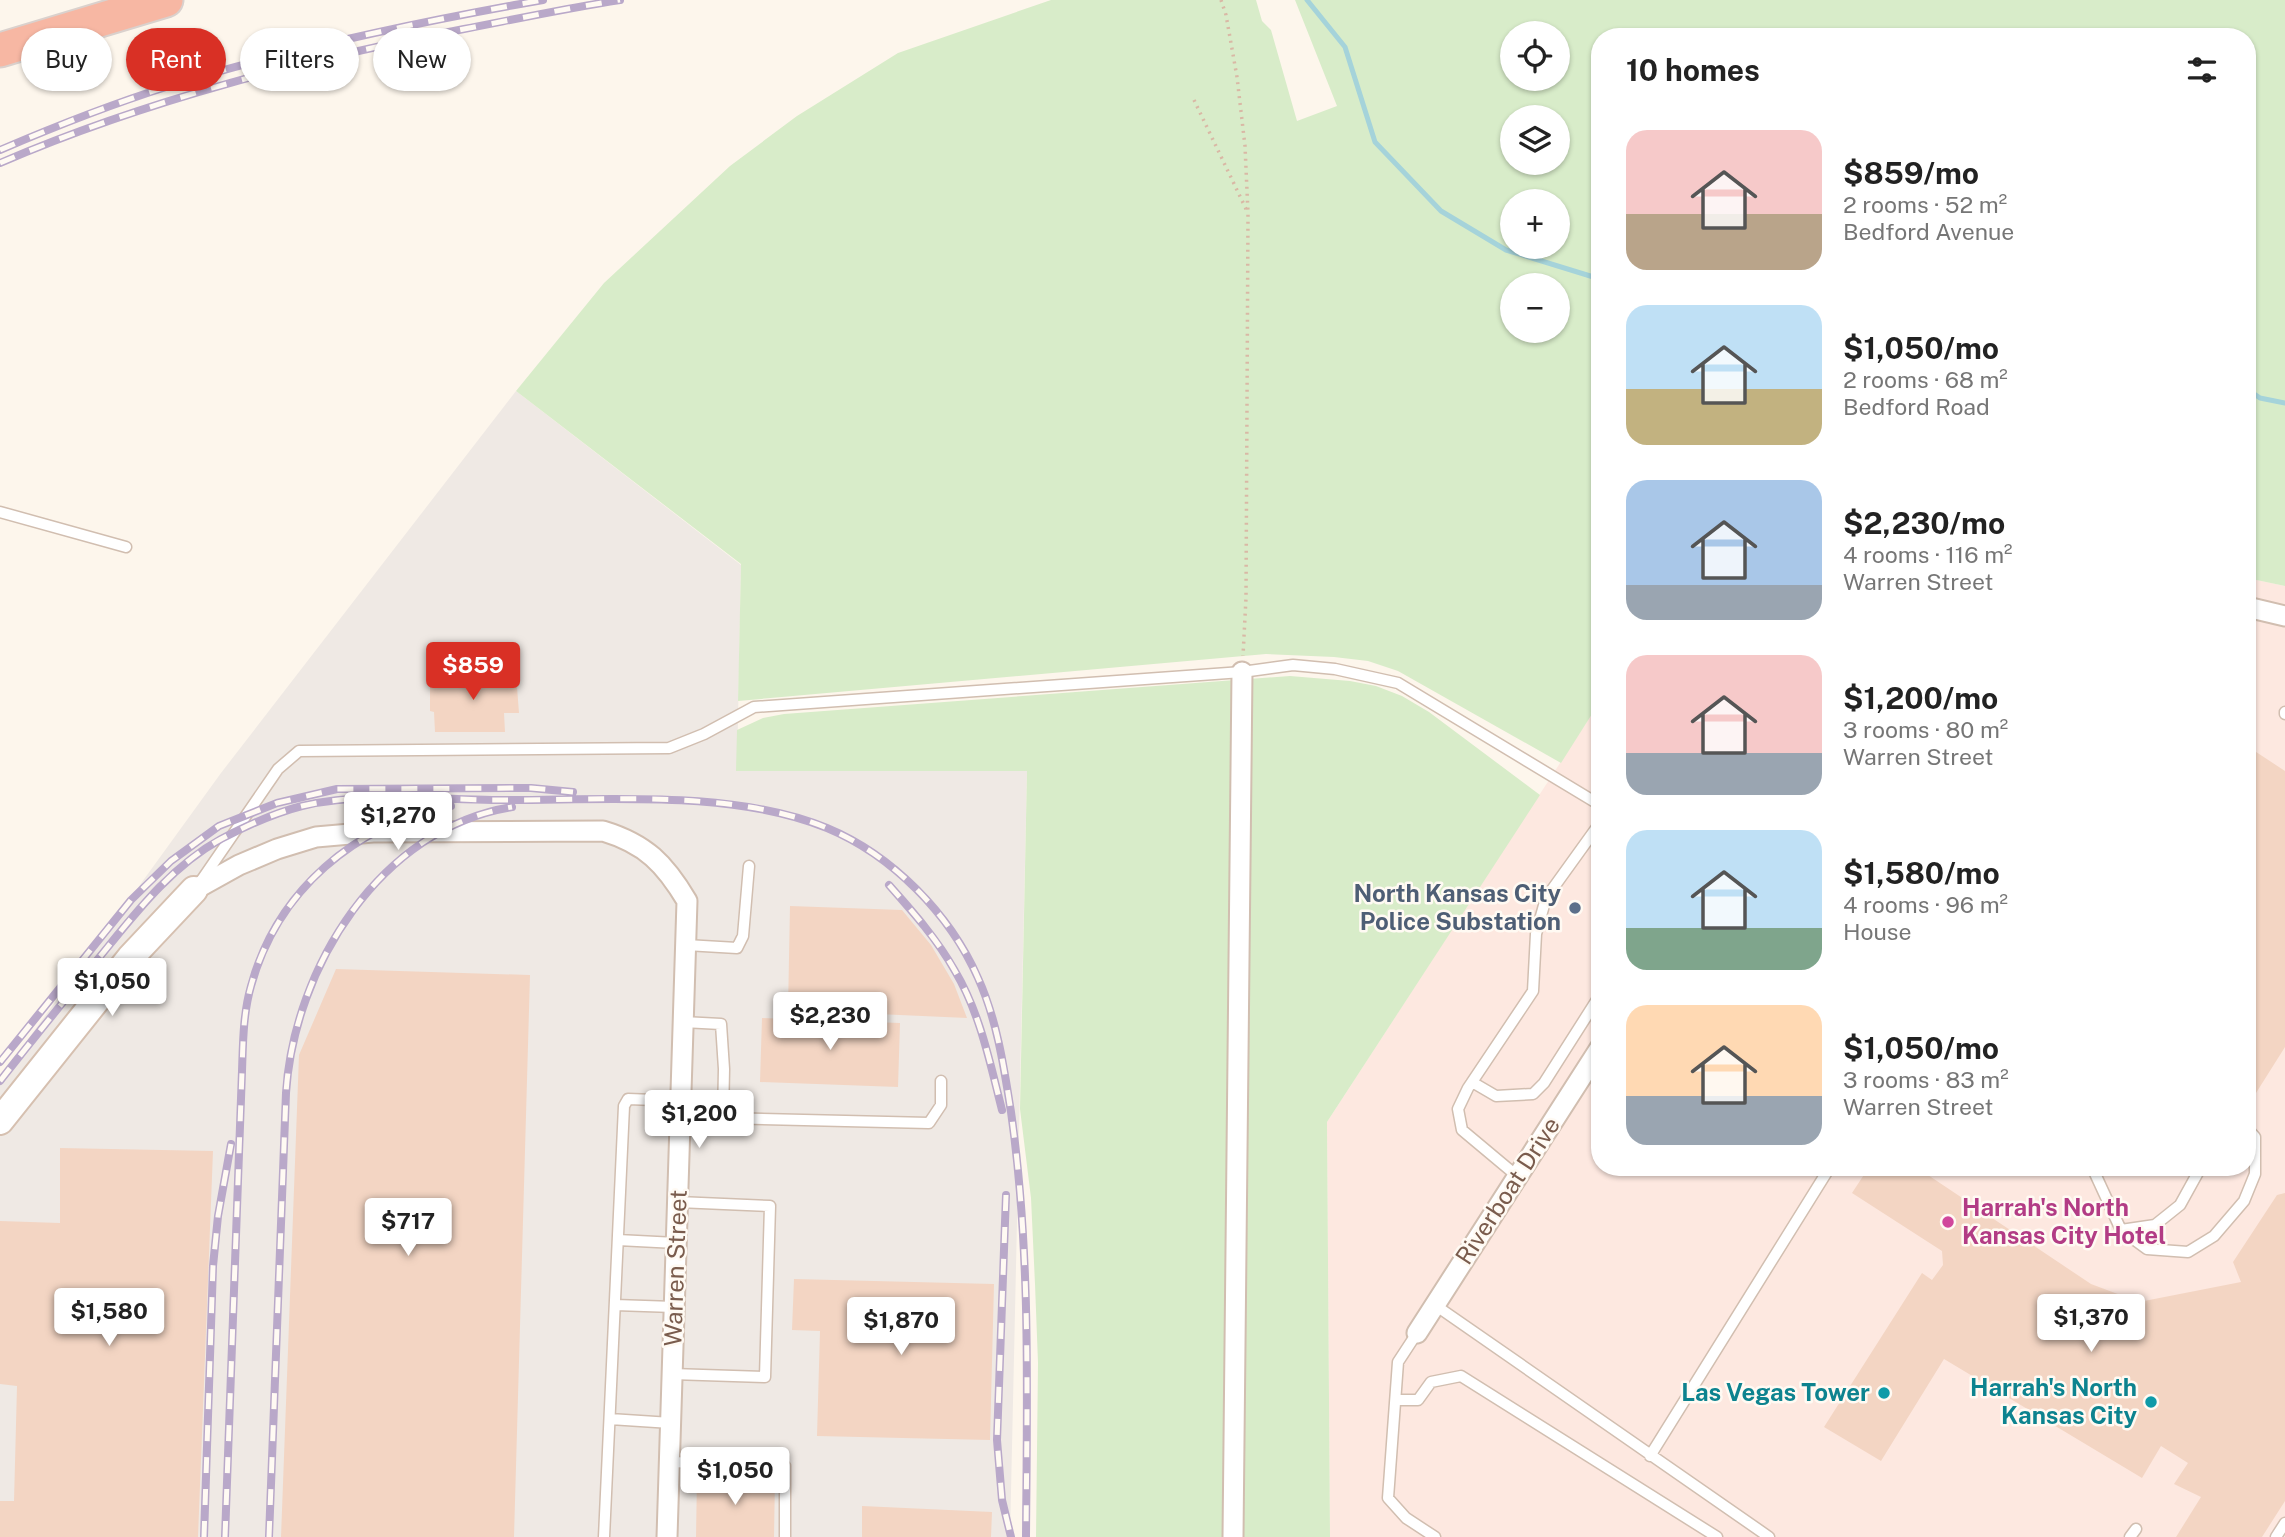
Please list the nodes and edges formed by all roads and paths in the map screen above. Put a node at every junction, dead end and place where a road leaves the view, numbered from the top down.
1 (166, 0) edge
2 (1220, 0) edge
3 (0, 50) edge
4 (1194, 100) dead end
5 (1248, 213) junction
6 (0, 512) edge
7 (126, 547) dead end
8 (2256, 609) edge
9 (2285, 616) edge
10 (1242, 672) junction
11 (1591, 800) edge
12 (1591, 836) edge
13 (749, 866) dead end
14 (194, 890) junction
15 (686, 945) junction
16 (1591, 1009) edge
17 (683, 1022) junction
18 (1591, 1062) edge
19 (942, 1081) dead end
20 (1472, 1082) junction
21 (680, 1109) junction
22 (723, 1118) junction
23 (0, 1121) edge
24 (1517, 1176) junction
25 (1824, 1176) edge
26 (2096, 1176) edge
27 (2196, 1176) edge
28 (2254, 1176) edge
29 (678, 1202) junction
30 (2121, 1230) junction
31 (618, 1240) junction
32 (676, 1243) junction
33 (615, 1305) junction
34 (1435, 1305) junction
35 (674, 1307) junction
36 (1417, 1333) joint
37 (672, 1374) junction
38 (1396, 1399) junction
39 (610, 1419) junction
40 (671, 1423) junction
41 (1650, 1456) junction
42 (670, 1462) junction
43 (2285, 1523) edge
44 (604, 1537) edge
45 (667, 1537) edge
46 (785, 1537) edge
47 (1233, 1537) edge
48 (1436, 1537) edge
49 (1717, 1537) edge
50 (1769, 1537) edge
51 (2276, 1537) edge

1 - 3 highway
2 - 5 path
4 - 5 path
5 - 10 path
6 - 7 lane
8 - 9 street
10 - 11 lane
10 - 14 lane
10 - 47 street
12 - 20 lane
13 - 15 lane
14 - 15 street, Warren Street
14 - 23 street
15 - 17 street, Warren Street
16 - 20 lane
17 - 21 street, Warren Street
17 - 22 lane
18 - 24 street, Riverboat Drive
19 - 22 lane
20 - 24 lane
21 - 22 lane
21 - 29 street, Warren Street
21 - 31 lane
24 - 34 street, Riverboat Drive
25 - 41 lane
26 - 30 lane
27 - 30 lane
28 - 30 lane
29 - 32 street, Warren Street
29 - 37 lane
31 - 32 lane
31 - 33 lane
32 - 35 street, Warren Street
33 - 35 lane
33 - 39 lane
34 - 36 street, Riverboat Drive
34 - 41 lane
35 - 37 street, Warren Street
36 - 38 lane
37 - 40 street, Warren Street
38 - 48 lane
38 - 49 lane
39 - 40 lane
39 - 44 lane
40 - 42 street, Warren Street
41 - 50 lane
42 - 45 street, Warren Street
42 - 46 lane
43 - 51 lane

